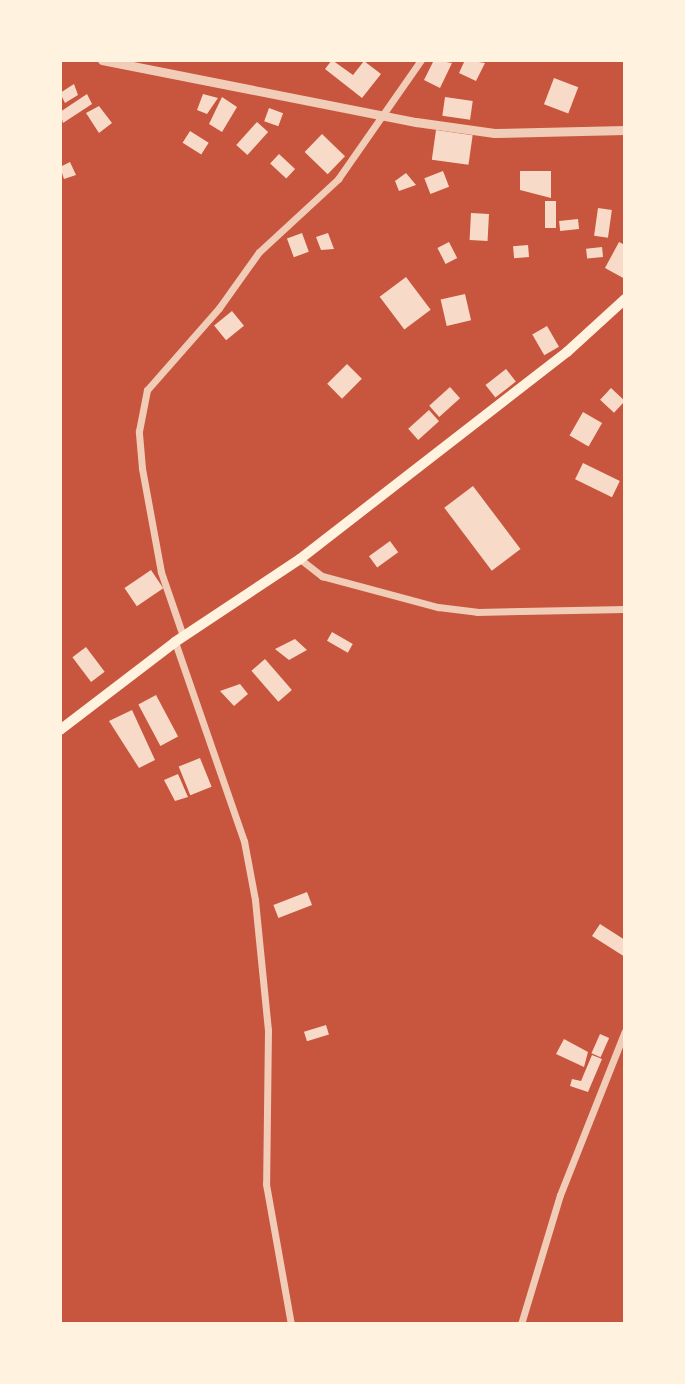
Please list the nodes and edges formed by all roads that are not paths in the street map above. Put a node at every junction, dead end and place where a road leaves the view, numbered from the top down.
1 (102, 60) edge
2 (421, 60) edge
3 (381, 117) junction
4 (625, 130) edge
5 (625, 299) edge
6 (300, 559) junction
7 (625, 609) edge
8 (179, 639) junction
9 (60, 730) edge
10 (625, 1031) edge
11 (291, 1324) edge
12 (521, 1324) edge

1 - 3 street
2 - 3 street
3 - 4 street
3 - 8 street
5 - 6 main road
6 - 7 street
6 - 8 main road
8 - 9 main road
8 - 11 street
10 - 12 street

